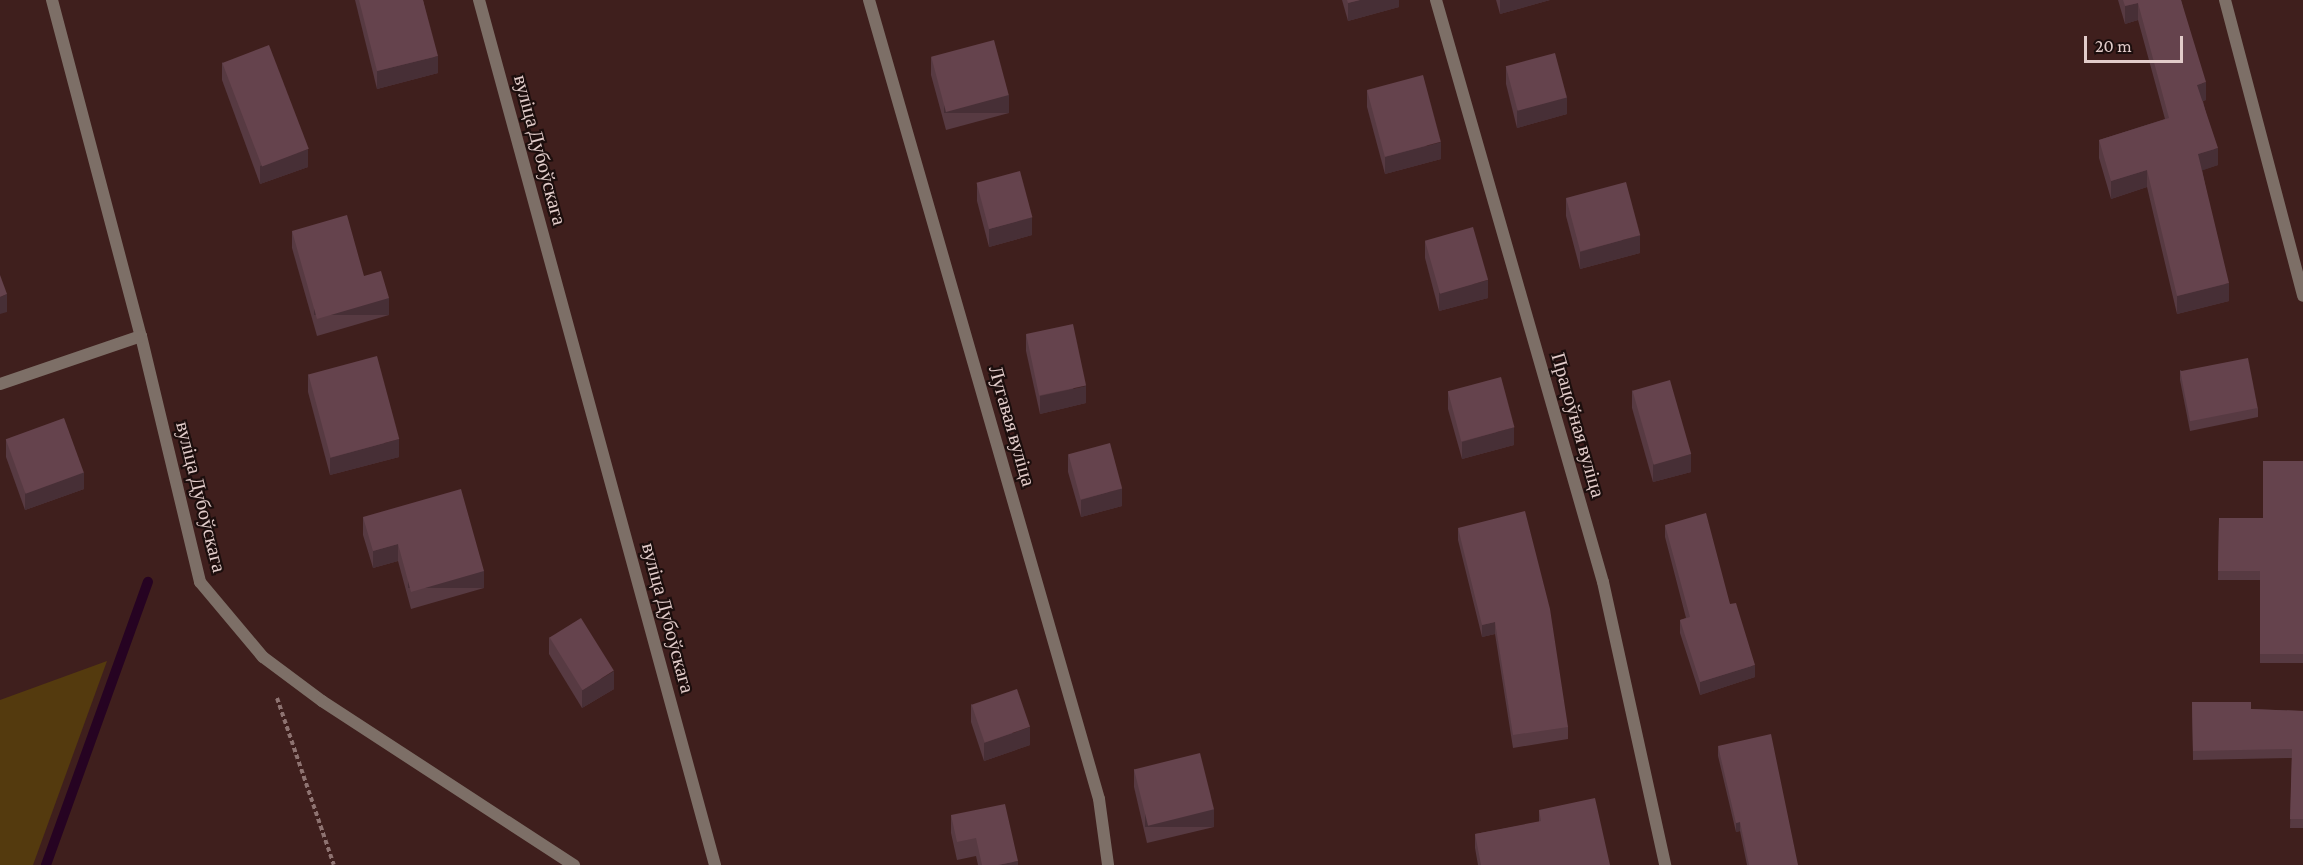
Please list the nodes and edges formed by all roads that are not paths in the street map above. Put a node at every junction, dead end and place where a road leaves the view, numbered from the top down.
1 (52, 0) edge
2 (479, 0) edge
3 (869, 0) edge
4 (1436, 0) edge
5 (2225, 0) edge
6 (2303, 296) edge
7 (141, 336) junction
8 (0, 384) edge
9 (574, 865) edge
10 (715, 865) edge
11 (1108, 865) edge
12 (1665, 865) edge

1 - 7 street, вуліца Дубоўскага
2 - 10 street, вуліца Дубоўскага
3 - 11 street, Лугавая вуліца
4 - 12 street, Працоўная вуліца
5 - 6 street
7 - 8 street
7 - 9 street, вуліца Дубоўскага

